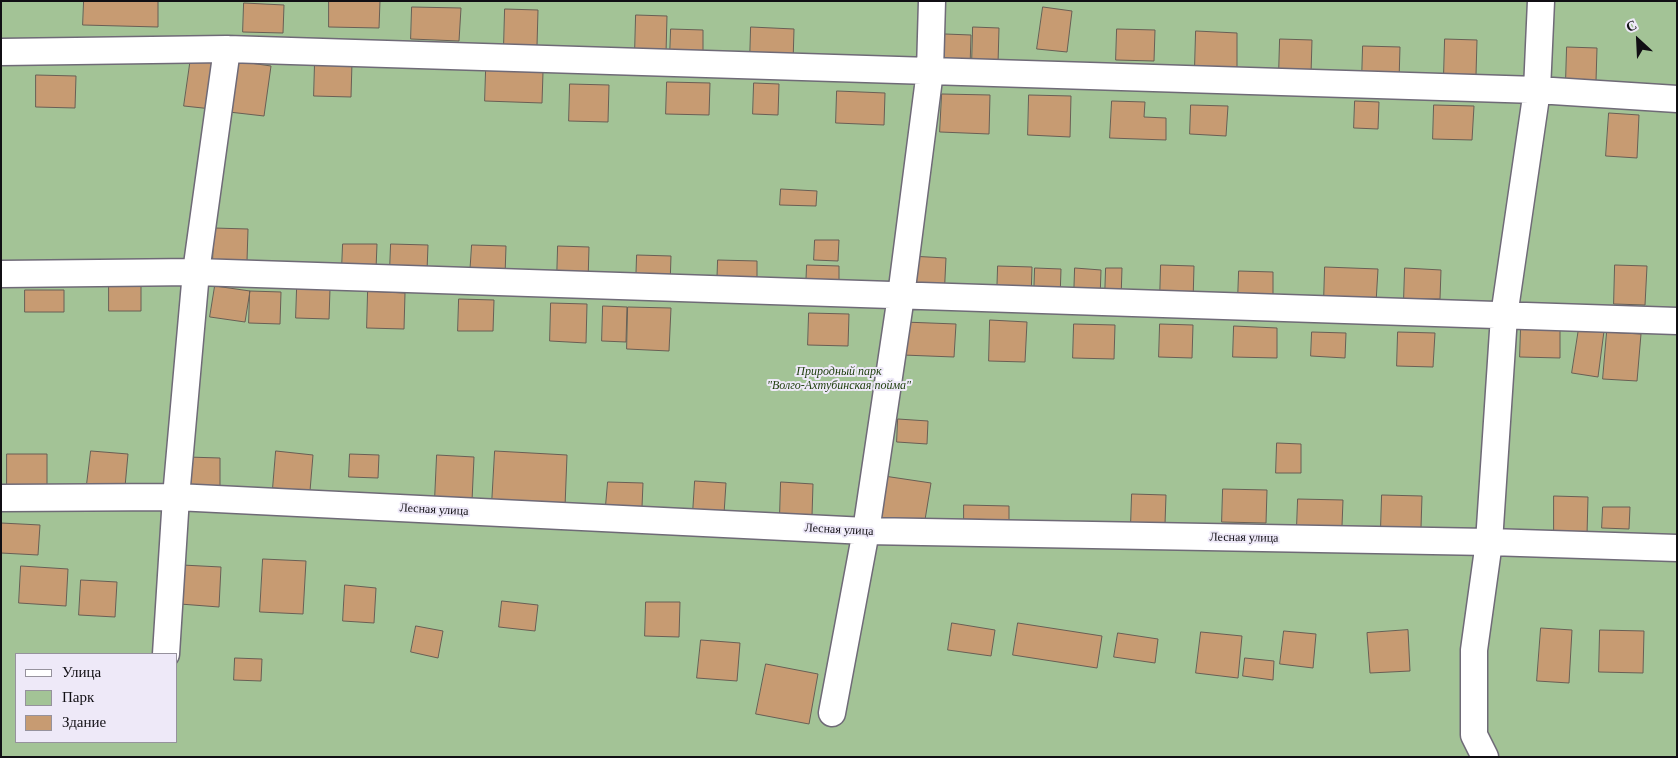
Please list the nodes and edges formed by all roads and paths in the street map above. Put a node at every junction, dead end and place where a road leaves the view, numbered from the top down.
1 (932, 1) edge
2 (1541, 1) edge
3 (227, 49) junction
4 (1, 52) edge
5 (930, 71) junction
6 (1537, 90) junction
7 (1677, 99) edge
8 (196, 272) junction
9 (1, 274) edge
10 (901, 296) junction
11 (1504, 316) junction
12 (1677, 321) edge
13 (176, 497) junction
14 (1, 498) edge
15 (866, 531) junction
16 (1489, 542) junction
17 (1677, 548) edge
18 (166, 653) edge
19 (832, 713) dead end
20 (1480, 746) edge

1 - 5 street
2 - 6 street
3 - 4 street
3 - 5 street
3 - 8 street
5 - 6 street
5 - 10 street
6 - 7 street
6 - 11 street
8 - 9 street
8 - 10 street
8 - 13 street
10 - 11 street
10 - 15 street
11 - 12 street
11 - 16 street
13 - 14 street, Лесная улица
13 - 15 street, Лесная улица
13 - 18 street
15 - 16 street, Лесная улица
15 - 19 street
16 - 17 street, Лесная улица
16 - 20 street

